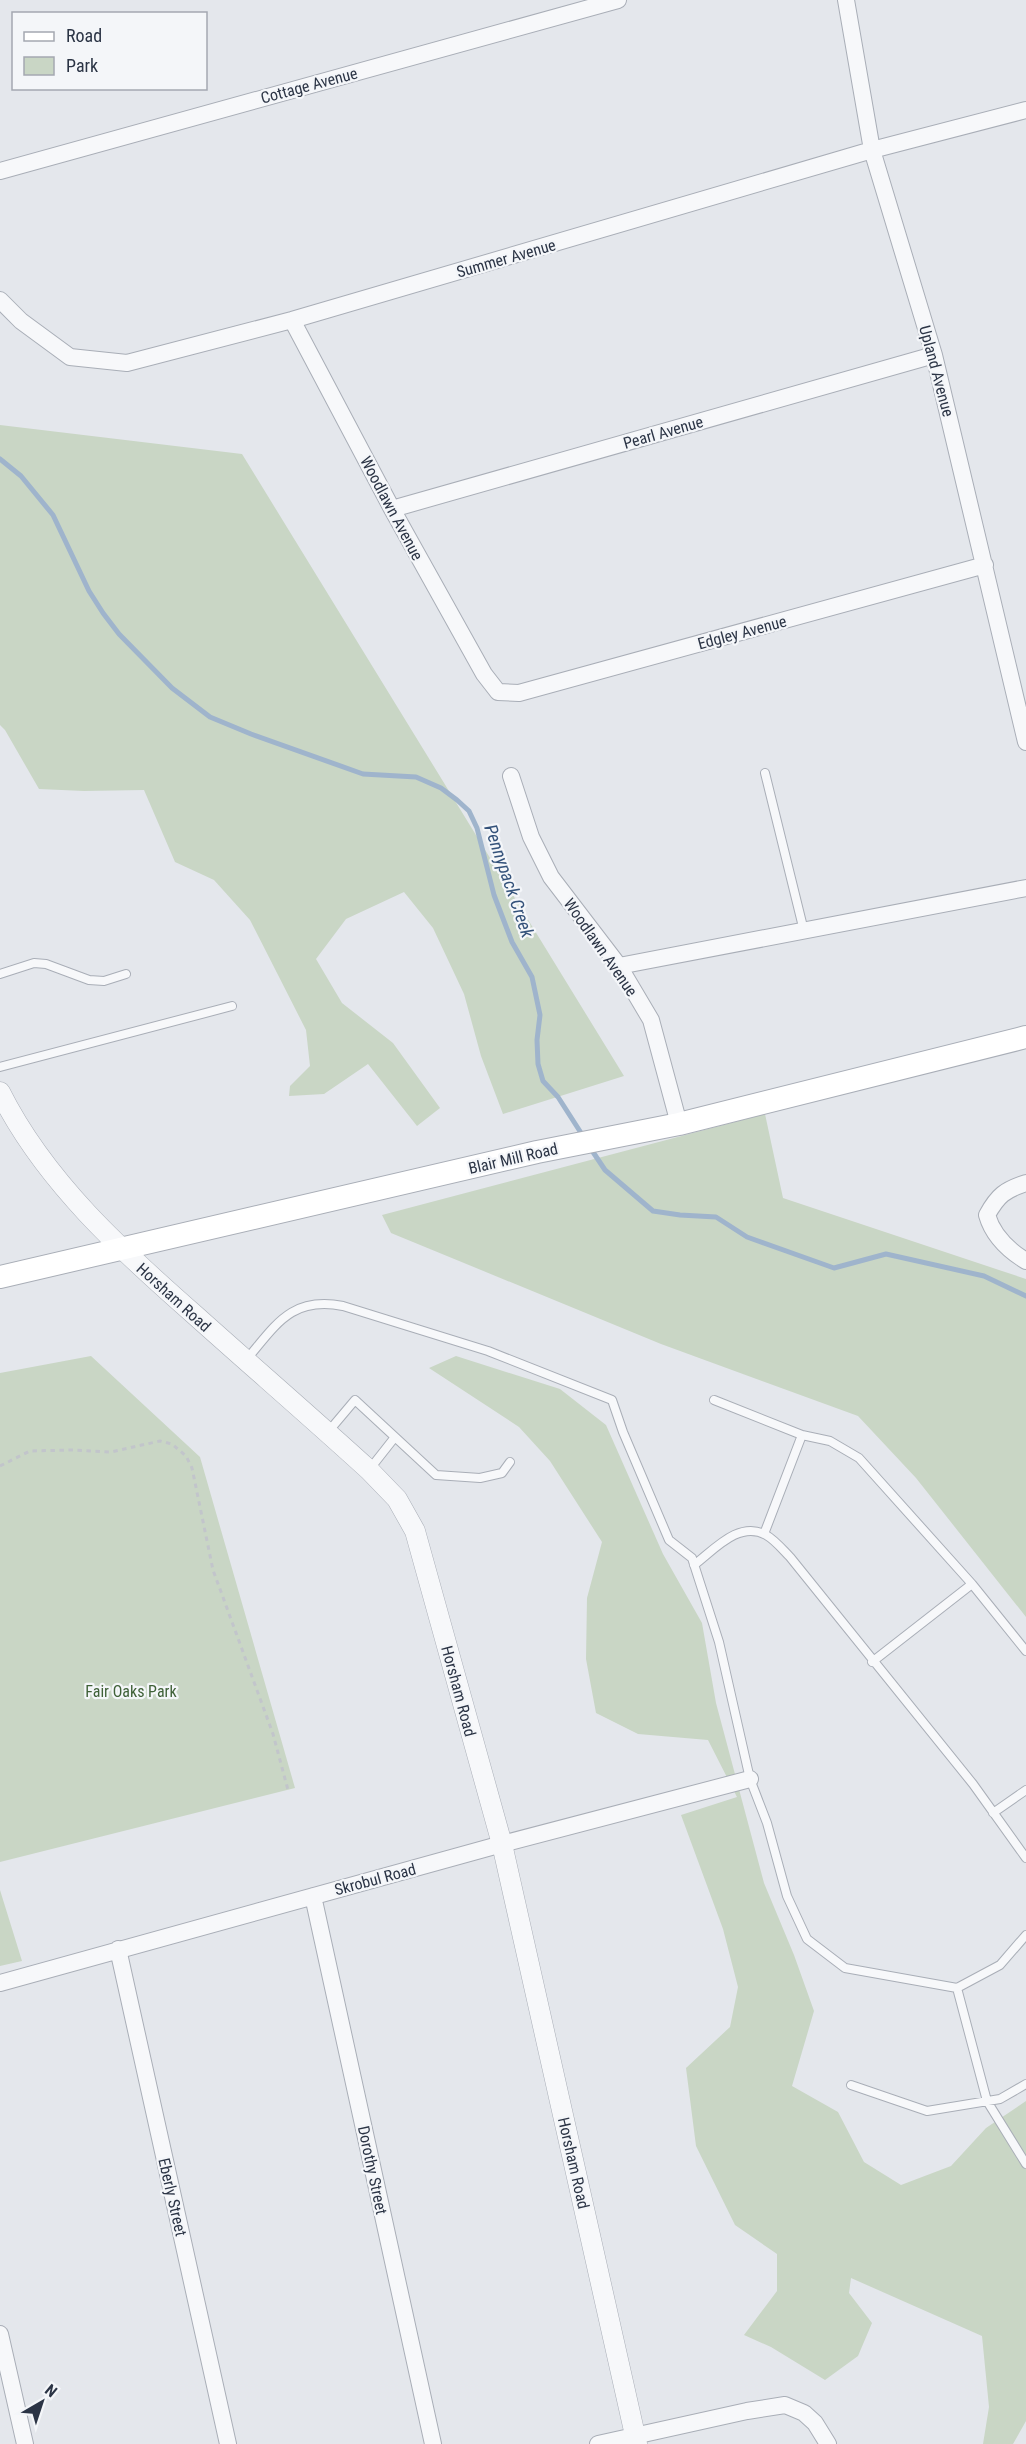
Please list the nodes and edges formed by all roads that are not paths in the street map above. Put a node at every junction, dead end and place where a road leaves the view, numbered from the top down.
1 (618, 0) edge
2 (846, 0) edge
3 (1026, 110) edge
4 (872, 150) junction
5 (0, 171) edge
6 (0, 300) edge
7 (292, 321) junction
8 (934, 355) junction
9 (392, 509) junction
10 (985, 565) junction
11 (498, 692) joint
12 (1026, 742) edge
13 (765, 773) dead end
14 (511, 776) dead end
15 (1026, 888) edge
16 (804, 931) junction
17 (619, 966) junction
18 (0, 974) edge
19 (126, 974) dead end
20 (232, 1006) dead end
21 (1026, 1037) edge
22 (0, 1067) edge
23 (0, 1092) edge
24 (679, 1124) junction
25 (1026, 1183) edge
26 (122, 1250) junction
27 (1026, 1262) edge
28 (0, 1277) edge
29 (246, 1360) junction
30 (714, 1400) dead end
31 (328, 1432) junction
32 (802, 1435) junction
33 (395, 1437) junction
34 (510, 1462) dead end
35 (369, 1470) junction
36 (764, 1534) junction
37 (694, 1565) junction
38 (972, 1584) junction
39 (1026, 1651) edge
40 (872, 1662) junction
41 (750, 1779) junction
42 (1026, 1790) edge
43 (993, 1813) junction
44 (502, 1844) junction
45 (1026, 1858) edge
46 (313, 1896) junction
47 (1026, 1935) edge
48 (118, 1949) junction
49 (0, 1983) edge
50 (957, 1988) junction
51 (1026, 2084) edge
52 (851, 2085) dead end
53 (987, 2101) junction
54 (1026, 2164) edge
55 (0, 2334) edge
56 (636, 2440) edge
57 (25, 2444) edge
58 (228, 2444) edge
59 (433, 2444) edge
60 (598, 2444) edge
61 (828, 2444) edge

1 - 5 street, Cottage Avenue
2 - 4 street, Upland Avenue
3 - 4 street, Summer Avenue
4 - 7 street, Summer Avenue
4 - 8 street, Upland Avenue
6 - 7 street, Summer Avenue
7 - 9 street, Woodlawn Avenue
8 - 9 street, Pearl Avenue
8 - 10 street, Upland Avenue
9 - 11 street, Woodlawn Avenue
10 - 11 street, Edgley Avenue
10 - 12 street, Upland Avenue
13 - 16 lane
14 - 17 street, Woodlawn Avenue
15 - 16 street
16 - 17 street
17 - 24 street, Woodlawn Avenue
18 - 19 lane
20 - 22 lane
21 - 24 main road, Blair Mill Road
23 - 26 street, Horsham Road
24 - 26 main road, Blair Mill Road
25 - 27 street
26 - 28 main road, Blair Mill Road
26 - 29 street, Horsham Road
29 - 31 street, Horsham Road
29 - 37 lane
30 - 32 lane
31 - 33 lane
31 - 35 street, Horsham Road
32 - 36 lane
32 - 38 lane
33 - 34 lane
33 - 35 lane
35 - 44 street, Horsham Road
36 - 37 lane
36 - 40 lane
37 - 41 lane
38 - 39 lane
38 - 40 lane
40 - 43 lane
41 - 44 street, Skrobul Road
41 - 50 lane
42 - 43 lane
43 - 45 lane
44 - 46 street, Skrobul Road
44 - 56 street, Horsham Road
46 - 48 street, Skrobul Road
46 - 59 street, Dorothy Street
47 - 50 lane
48 - 49 street, Skrobul Road
48 - 58 street, Eberly Street
50 - 53 lane
51 - 53 lane
52 - 53 lane
53 - 54 lane
55 - 57 street
56 - 60 street
56 - 61 street

